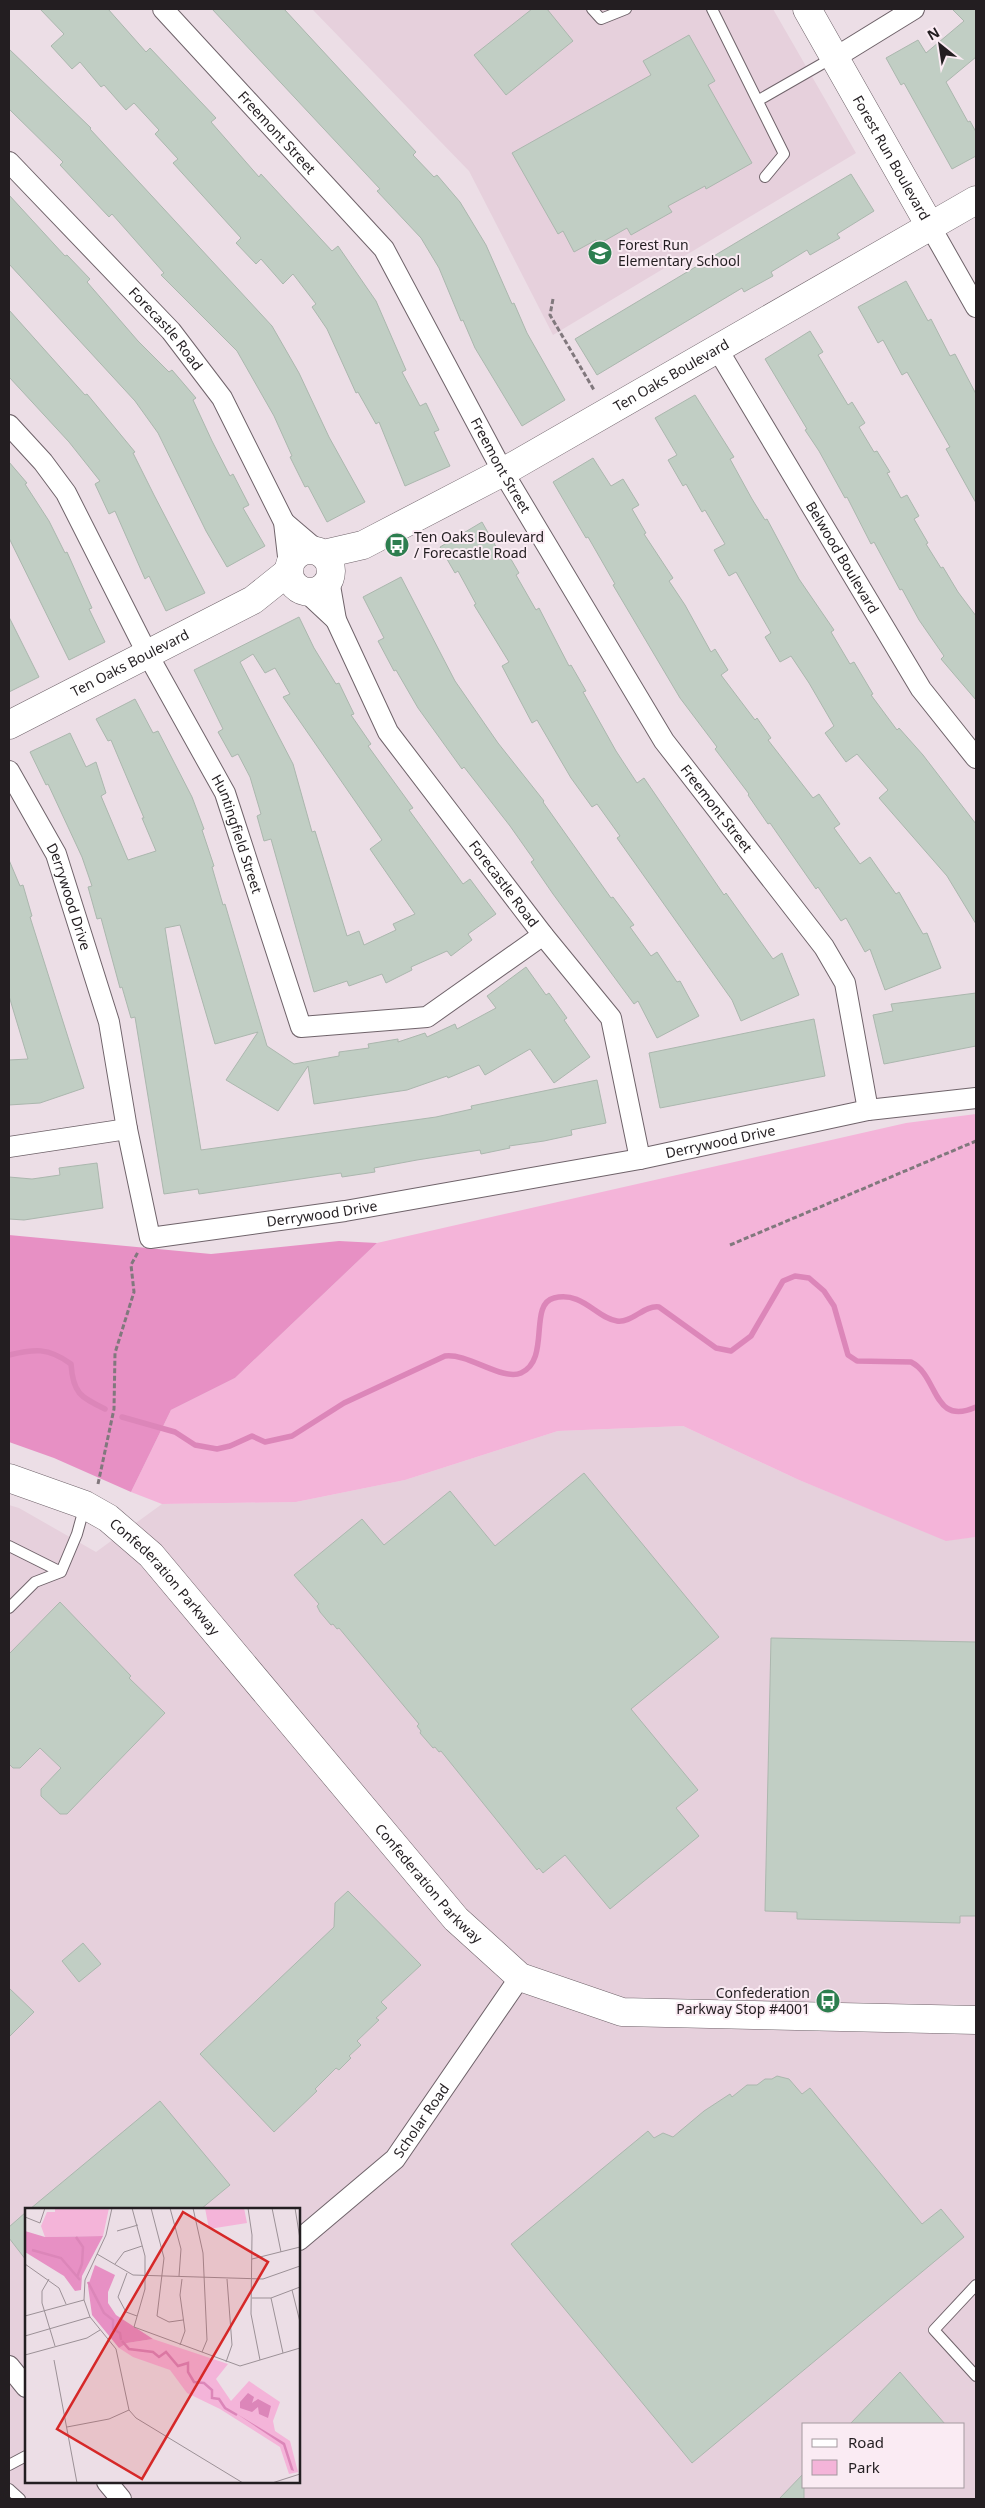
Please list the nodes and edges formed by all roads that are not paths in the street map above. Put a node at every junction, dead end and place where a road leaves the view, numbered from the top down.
1 (163, 9) edge
2 (592, 9) edge
3 (626, 9) edge
4 (712, 9) edge
5 (807, 9) edge
6 (914, 9) edge
7 (836, 56) junction
8 (759, 100) junction
9 (9, 162) edge
10 (765, 178) dead end
11 (976, 200) edge
12 (930, 226) junction
13 (976, 307) edge
14 (718, 350) junction
15 (9, 424) edge
16 (503, 472) junction
17 (284, 522) junction
18 (310, 572) junction
19 (148, 655) junction
20 (9, 725) edge
21 (976, 758) edge
22 (9, 771) edge
23 (543, 935) junction
24 (976, 1098) edge
25 (868, 1110) junction
26 (127, 1129) junction
27 (9, 1147) edge
28 (640, 1159) junction
29 (9, 1478) edge
30 (91, 1494) junction
31 (9, 1546) edge
32 (62, 1572) junction
33 (9, 1608) edge
34 (520, 1977) junction
35 (976, 2020) edge
36 (300, 2239) edge
37 (976, 2285) edge
38 (9, 2366) edge
39 (976, 2376) edge
40 (25, 2385) edge
41 (25, 2456) edge
42 (11, 2462) edge
43 (108, 2483) edge
44 (9, 2489) edge
45 (20, 2499) edge
46 (121, 2499) edge

1 - 16 street, Freemont Street
2 - 3 lane
4 - 8 lane
5 - 7 street, Forest Run Boulevard
6 - 7 street
7 - 8 lane
7 - 12 street, Forest Run Boulevard
8 - 10 lane
9 - 17 street, Forecastle Road
11 - 12 street, Ten Oaks Boulevard
12 - 13 street, Forest Run Boulevard
12 - 14 street, Ten Oaks Boulevard
14 - 16 street, Ten Oaks Boulevard
14 - 21 street, Belwood Boulevard
15 - 19 street, Huntingfield Street
16 - 18 street, Ten Oaks Boulevard
16 - 25 street, Freemont Street
17 - 18 street, Forecastle Road
17 - 18 street, Forecastle Road
18 - 19 street, Ten Oaks Boulevard
18 - 23 street, Forecastle Road
19 - 20 street, Ten Oaks Boulevard
19 - 23 street, Huntingfield Street
22 - 26 street, Derrywood Drive
23 - 28 street, Forecastle Road
24 - 25 street, Derrywood Drive
25 - 28 street, Derrywood Drive
26 - 27 street
26 - 28 street, Derrywood Drive
29 - 30 street, Confederation Parkway
30 - 32 lane
30 - 34 street, Confederation Parkway
31 - 32 lane
32 - 33 lane
34 - 35 street, Confederation Parkway
34 - 36 street, Scholar Road
37 - 39 lane
38 - 40 street
41 - 42 lane
43 - 46 street
44 - 45 lane

